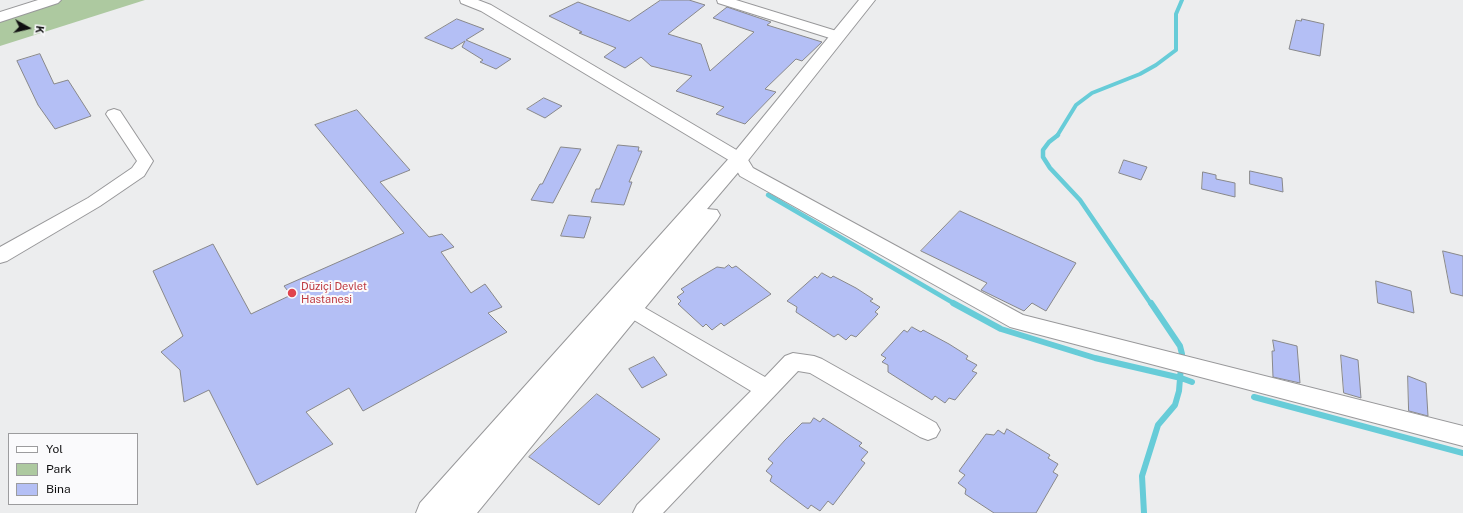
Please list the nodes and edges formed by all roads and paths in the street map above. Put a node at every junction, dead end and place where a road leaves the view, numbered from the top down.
1 (29, 0) edge
2 (53, 0) edge
3 (723, 0) edge
4 (867, 0) edge
5 (881, 0) edge
6 (471, 1) edge
7 (0, 9) edge
8 (0, 17) edge
9 (838, 36) junction
10 (114, 114) dead end
11 (743, 166) junction
12 (0, 256) edge
13 (631, 309) junction
14 (767, 389) junction
15 (928, 430) dead end
16 (1463, 436) edge
17 (430, 513) edge
18 (459, 513) edge
19 (646, 513) edge

1 - 7 main road
2 - 8 main road
3 - 9 street
4 - 9 main road
5 - 11 main road
6 - 11 street
9 - 11 main road
10 - 12 street
11 - 13 main road
11 - 16 street
11 - 17 main road
13 - 14 street
13 - 18 main road
14 - 15 street
14 - 19 street

